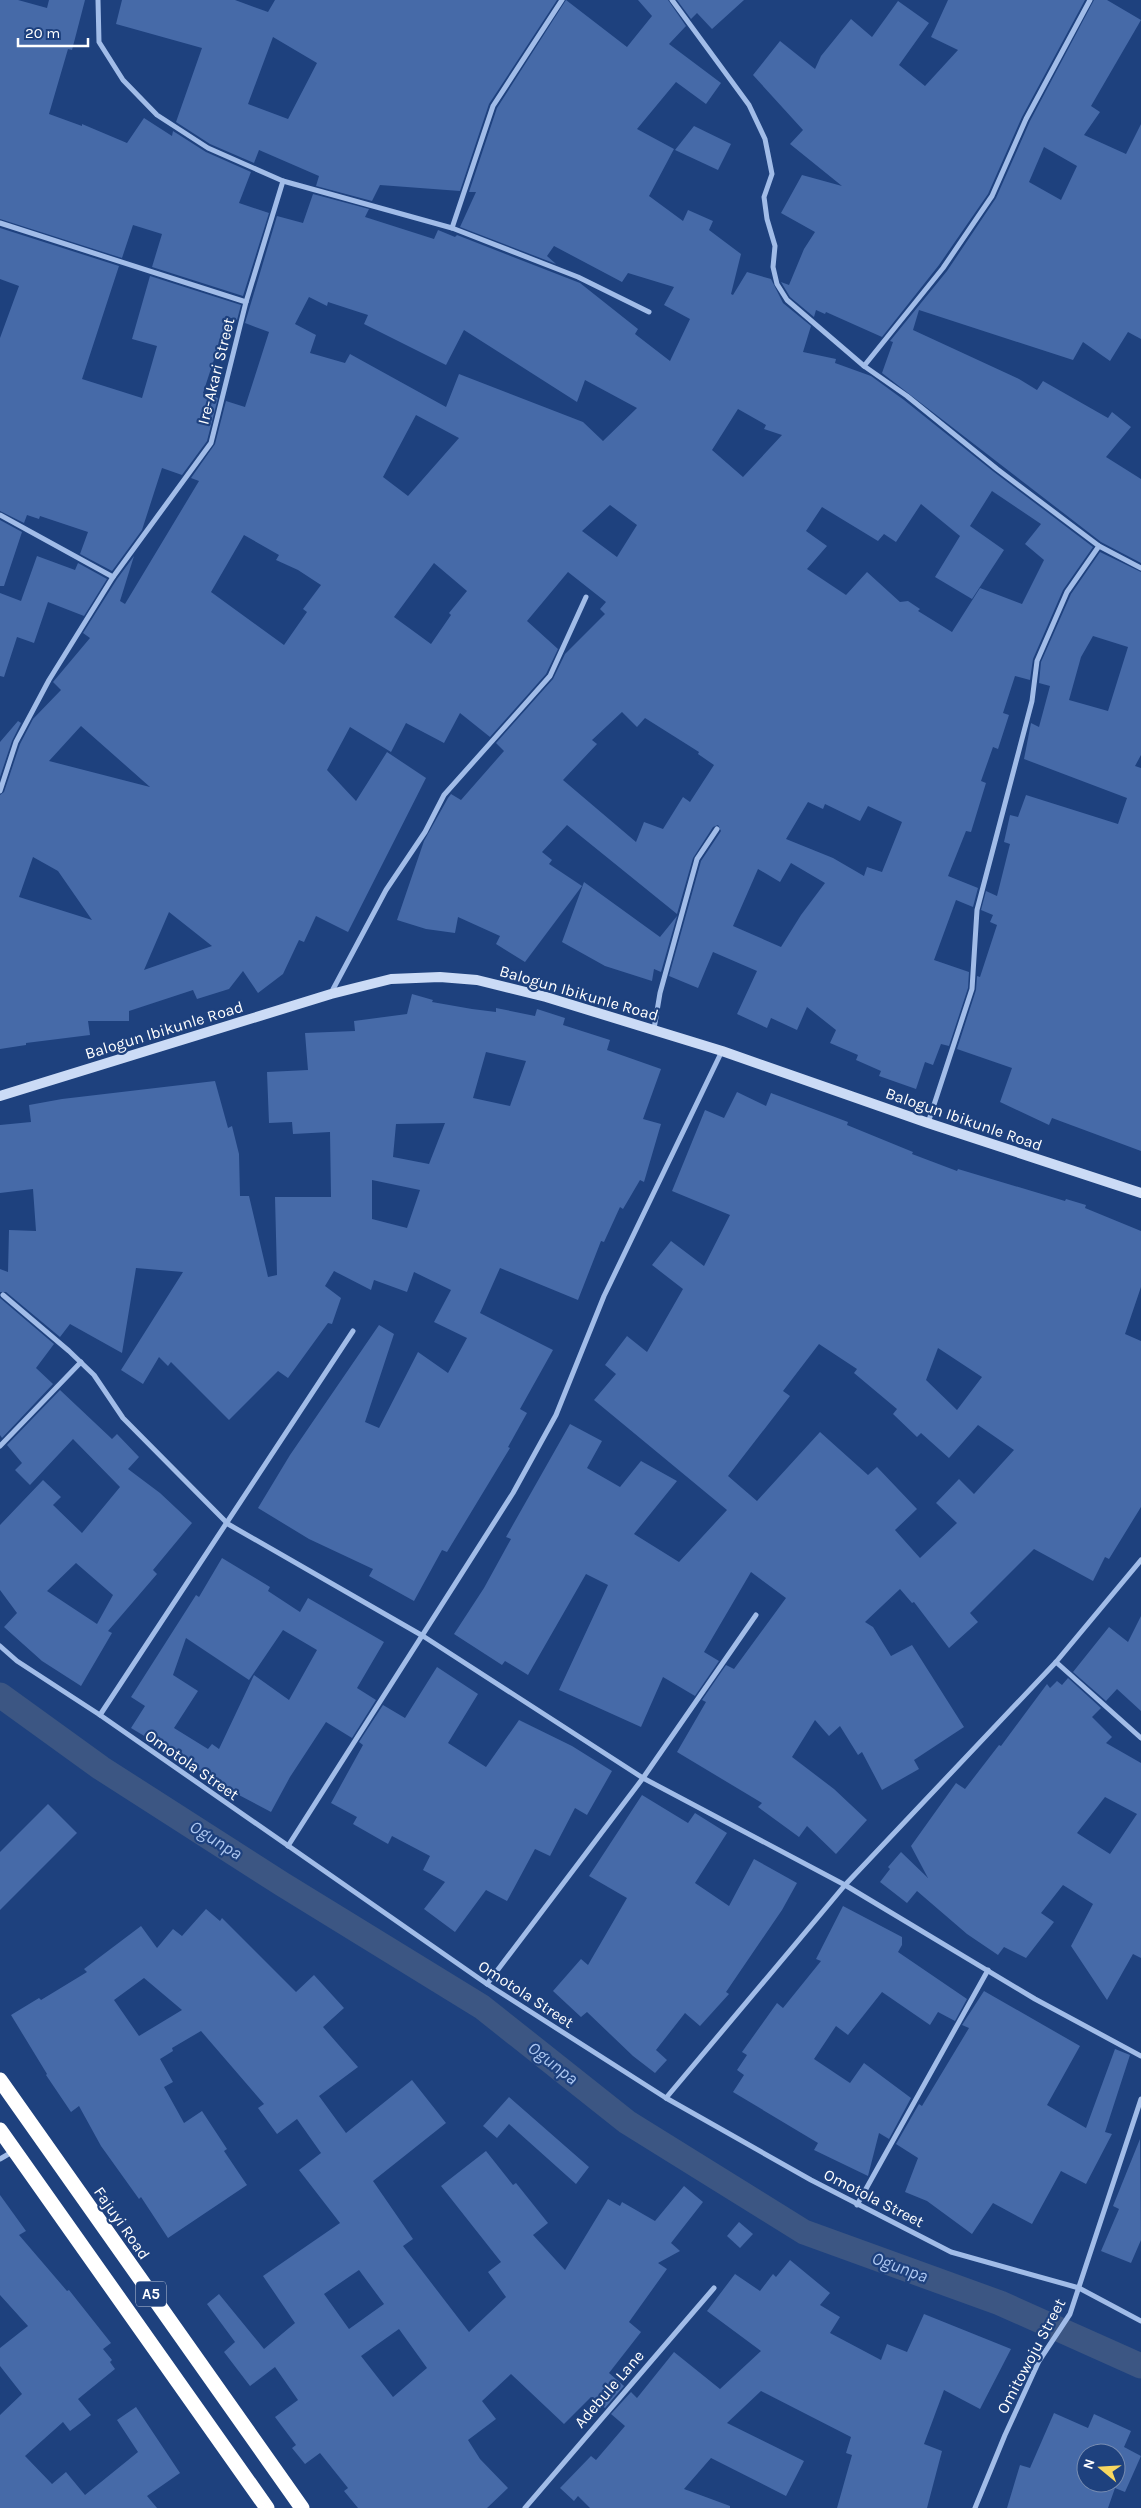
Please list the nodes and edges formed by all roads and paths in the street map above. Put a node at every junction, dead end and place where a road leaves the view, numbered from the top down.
1 (98, 0) edge
2 (562, 0) edge
3 (672, 0) edge
4 (1090, 0) edge
5 (284, 182) junction
6 (0, 223) edge
7 (452, 228) junction
8 (246, 302) junction
9 (649, 312) dead end
10 (864, 366) junction
11 (0, 515) edge
12 (1099, 546) junction
13 (1141, 568) edge
14 (112, 577) junction
15 (586, 597) dead end
16 (0, 790) edge
17 (717, 829) dead end
18 (331, 994) junction
19 (654, 1029) junction
20 (722, 1051) junction
21 (0, 1096) edge
22 (928, 1123) junction
23 (1141, 1193) edge
24 (3, 1295) dead end
25 (353, 1330) dead end
26 (81, 1362) junction
27 (0, 1446) edge
28 (228, 1524) junction
29 (1141, 1560) edge
30 (756, 1615) dead end
31 (423, 1636) junction
32 (0, 1646) edge
33 (1056, 1662) junction
34 (100, 1715) junction
35 (1141, 1738) edge
36 (643, 1778) junction
37 (288, 1846) junction
38 (845, 1885) junction
39 (988, 1970) junction
40 (487, 1984) junction
41 (1141, 2056) edge
42 (0, 2080) edge
43 (666, 2098) junction
44 (1141, 2099) edge
45 (0, 2130) edge
46 (15, 2151) junction
47 (0, 2159) edge
48 (856, 2204) junction
49 (714, 2288) dead end
50 (1079, 2288) junction
51 (1141, 2322) edge
52 (267, 2508) edge
53 (302, 2508) edge
54 (525, 2508) edge
55 (975, 2508) edge

1 - 5 street
2 - 7 street
3 - 10 street
4 - 10 street
5 - 7 street
5 - 8 street, Ire-Akari Street
6 - 8 street
7 - 9 street
8 - 14 street, Ire-Akari Street
10 - 12 street
11 - 14 street
12 - 13 street
12 - 22 street
14 - 16 street, Ire-Akari Street
15 - 18 street
17 - 19 street
18 - 19 street, Balogun Ibikunle Road
18 - 21 street, Balogun Ibikunle Road
19 - 20 street, Balogun Ibikunle Road
20 - 22 street, Balogun Ibikunle Road
20 - 31 street
22 - 23 street, Balogun Ibikunle Road
24 - 26 street
25 - 28 street
26 - 27 street
26 - 28 street
28 - 31 street
28 - 34 street
29 - 33 street
30 - 36 street
31 - 36 street
31 - 37 street
32 - 34 street, Omotola Street
33 - 35 street
33 - 38 street
34 - 37 street, Omotola Street
36 - 38 street
36 - 40 street
37 - 40 street, Omotola Street
38 - 39 street
38 - 43 street
39 - 41 street
39 - 48 street
40 - 43 street, Omotola Street
42 - 53 highway, Fajuyi Road / A5
43 - 48 street, Omotola Street
44 - 50 street, Omitowoju Street
45 - 46 highway, A5
46 - 47 street
46 - 52 highway, A5
48 - 50 street, Omotola Street
49 - 54 street, Adebule Lane
50 - 51 street, Omotola Street
50 - 55 street, Omitowoju Street

